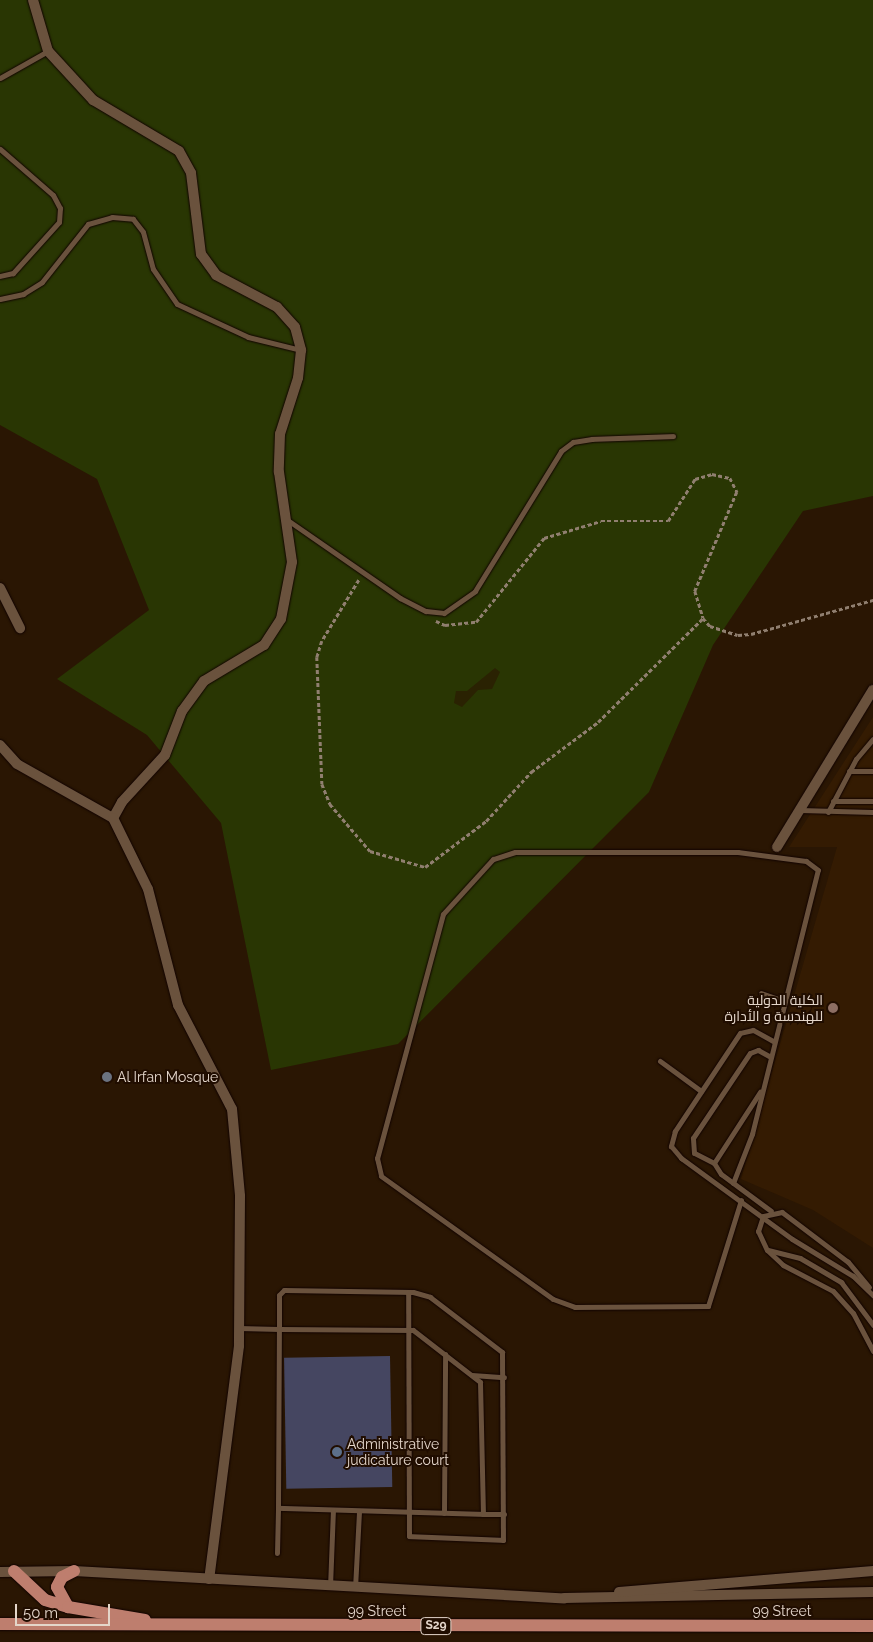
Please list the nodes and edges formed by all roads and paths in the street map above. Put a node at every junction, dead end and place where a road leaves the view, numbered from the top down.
1 (33, 0) edge
2 (48, 51) junction
3 (0, 78) edge
4 (0, 149) edge
5 (0, 276) edge
6 (0, 299) edge
7 (301, 350) junction
8 (673, 436) dead end
9 (286, 519) junction
10 (364, 572) junction
11 (0, 588) edge
12 (873, 600) edge
13 (426, 611) junction
14 (703, 618) junction
15 (20, 628) dead end
16 (873, 690) edge
17 (873, 739) edge
18 (0, 745) edge
19 (849, 771) junction
20 (873, 772) edge
21 (873, 801) edge
22 (833, 802) junction
23 (800, 810) junction
24 (828, 812) junction
25 (873, 812) edge
26 (113, 818) junction
27 (775, 851) junction
28 (761, 993) dead end
29 (784, 1001) junction
30 (773, 1041) junction
31 (769, 1056) junction
32 (660, 1062) dead end
33 (762, 1088) junction
34 (701, 1092) junction
35 (697, 1157) junction
36 (714, 1163) junction
37 (691, 1165) junction
38 (733, 1183) junction
39 (741, 1200) junction
40 (770, 1211) junction
41 (763, 1216) junction
42 (768, 1250) junction
43 (408, 1292) junction
44 (873, 1294) edge
45 (873, 1325) edge
46 (239, 1328) junction
47 (278, 1329) junction
48 (405, 1329) junction
49 (873, 1351) edge
50 (445, 1354) junction
51 (471, 1375) junction
52 (504, 1377) junction
53 (278, 1508) junction
54 (333, 1510) junction
55 (359, 1511) junction
56 (408, 1512) junction
57 (444, 1513) junction
58 (484, 1514) junction
59 (504, 1514) junction
60 (277, 1553) dead end
61 (14, 1571) junction
62 (74, 1571) junction
63 (873, 1571) edge
64 (0, 1572) edge
65 (209, 1578) junction
66 (330, 1587) junction
67 (355, 1588) junction
68 (873, 1592) edge
69 (564, 1598) junction
70 (68, 1607) junction
71 (0, 1624) edge
72 (161, 1625) junction
73 (873, 1626) edge

1 - 2 street
2 - 3 lane
2 - 7 street
4 - 5 lane
6 - 7 lane
7 - 9 street
8 - 13 lane
9 - 10 lane
9 - 26 street
10 - 13 lane
10 - 14 path
11 - 15 street
12 - 14 path
13 - 14 path
16 - 23 street
17 - 19 lane
18 - 26 street
19 - 20 lane
19 - 22 lane
21 - 22 lane
22 - 24 lane
23 - 24 lane
23 - 27 street
24 - 25 lane
26 - 46 street
27 - 29 lane
27 - 39 lane
28 - 29 lane
29 - 30 lane
30 - 31 lane
30 - 34 lane
31 - 33 lane
31 - 35 lane
32 - 34 lane
33 - 36 lane
33 - 38 lane
34 - 37 lane
35 - 36 lane
35 - 37 lane
36 - 38 lane
37 - 39 lane
38 - 40 lane
39 - 41 lane
40 - 41 lane
40 - 44 lane
41 - 42 lane
41 - 44 lane
42 - 45 lane
42 - 49 lane
43 - 47 lane
43 - 48 lane
43 - 52 lane
46 - 47 lane
46 - 65 street
47 - 48 lane
47 - 53 lane
48 - 50 lane
48 - 56 lane
50 - 51 lane
50 - 57 lane
51 - 52 lane
51 - 58 lane
52 - 59 lane
53 - 54 lane
53 - 60 lane
54 - 55 lane
54 - 66 lane
55 - 56 lane
55 - 67 lane
56 - 57 lane
56 - 59 lane
57 - 58 lane
58 - 59 lane
61 - 62 street
61 - 64 street
61 - 70 main road
62 - 65 street
62 - 70 main road
63 - 69 street
65 - 66 street
66 - 67 street
67 - 69 street
68 - 69 street
70 - 72 main road
71 - 72 main road, 99 Street / S29
72 - 73 main road, 99 Street / S29

